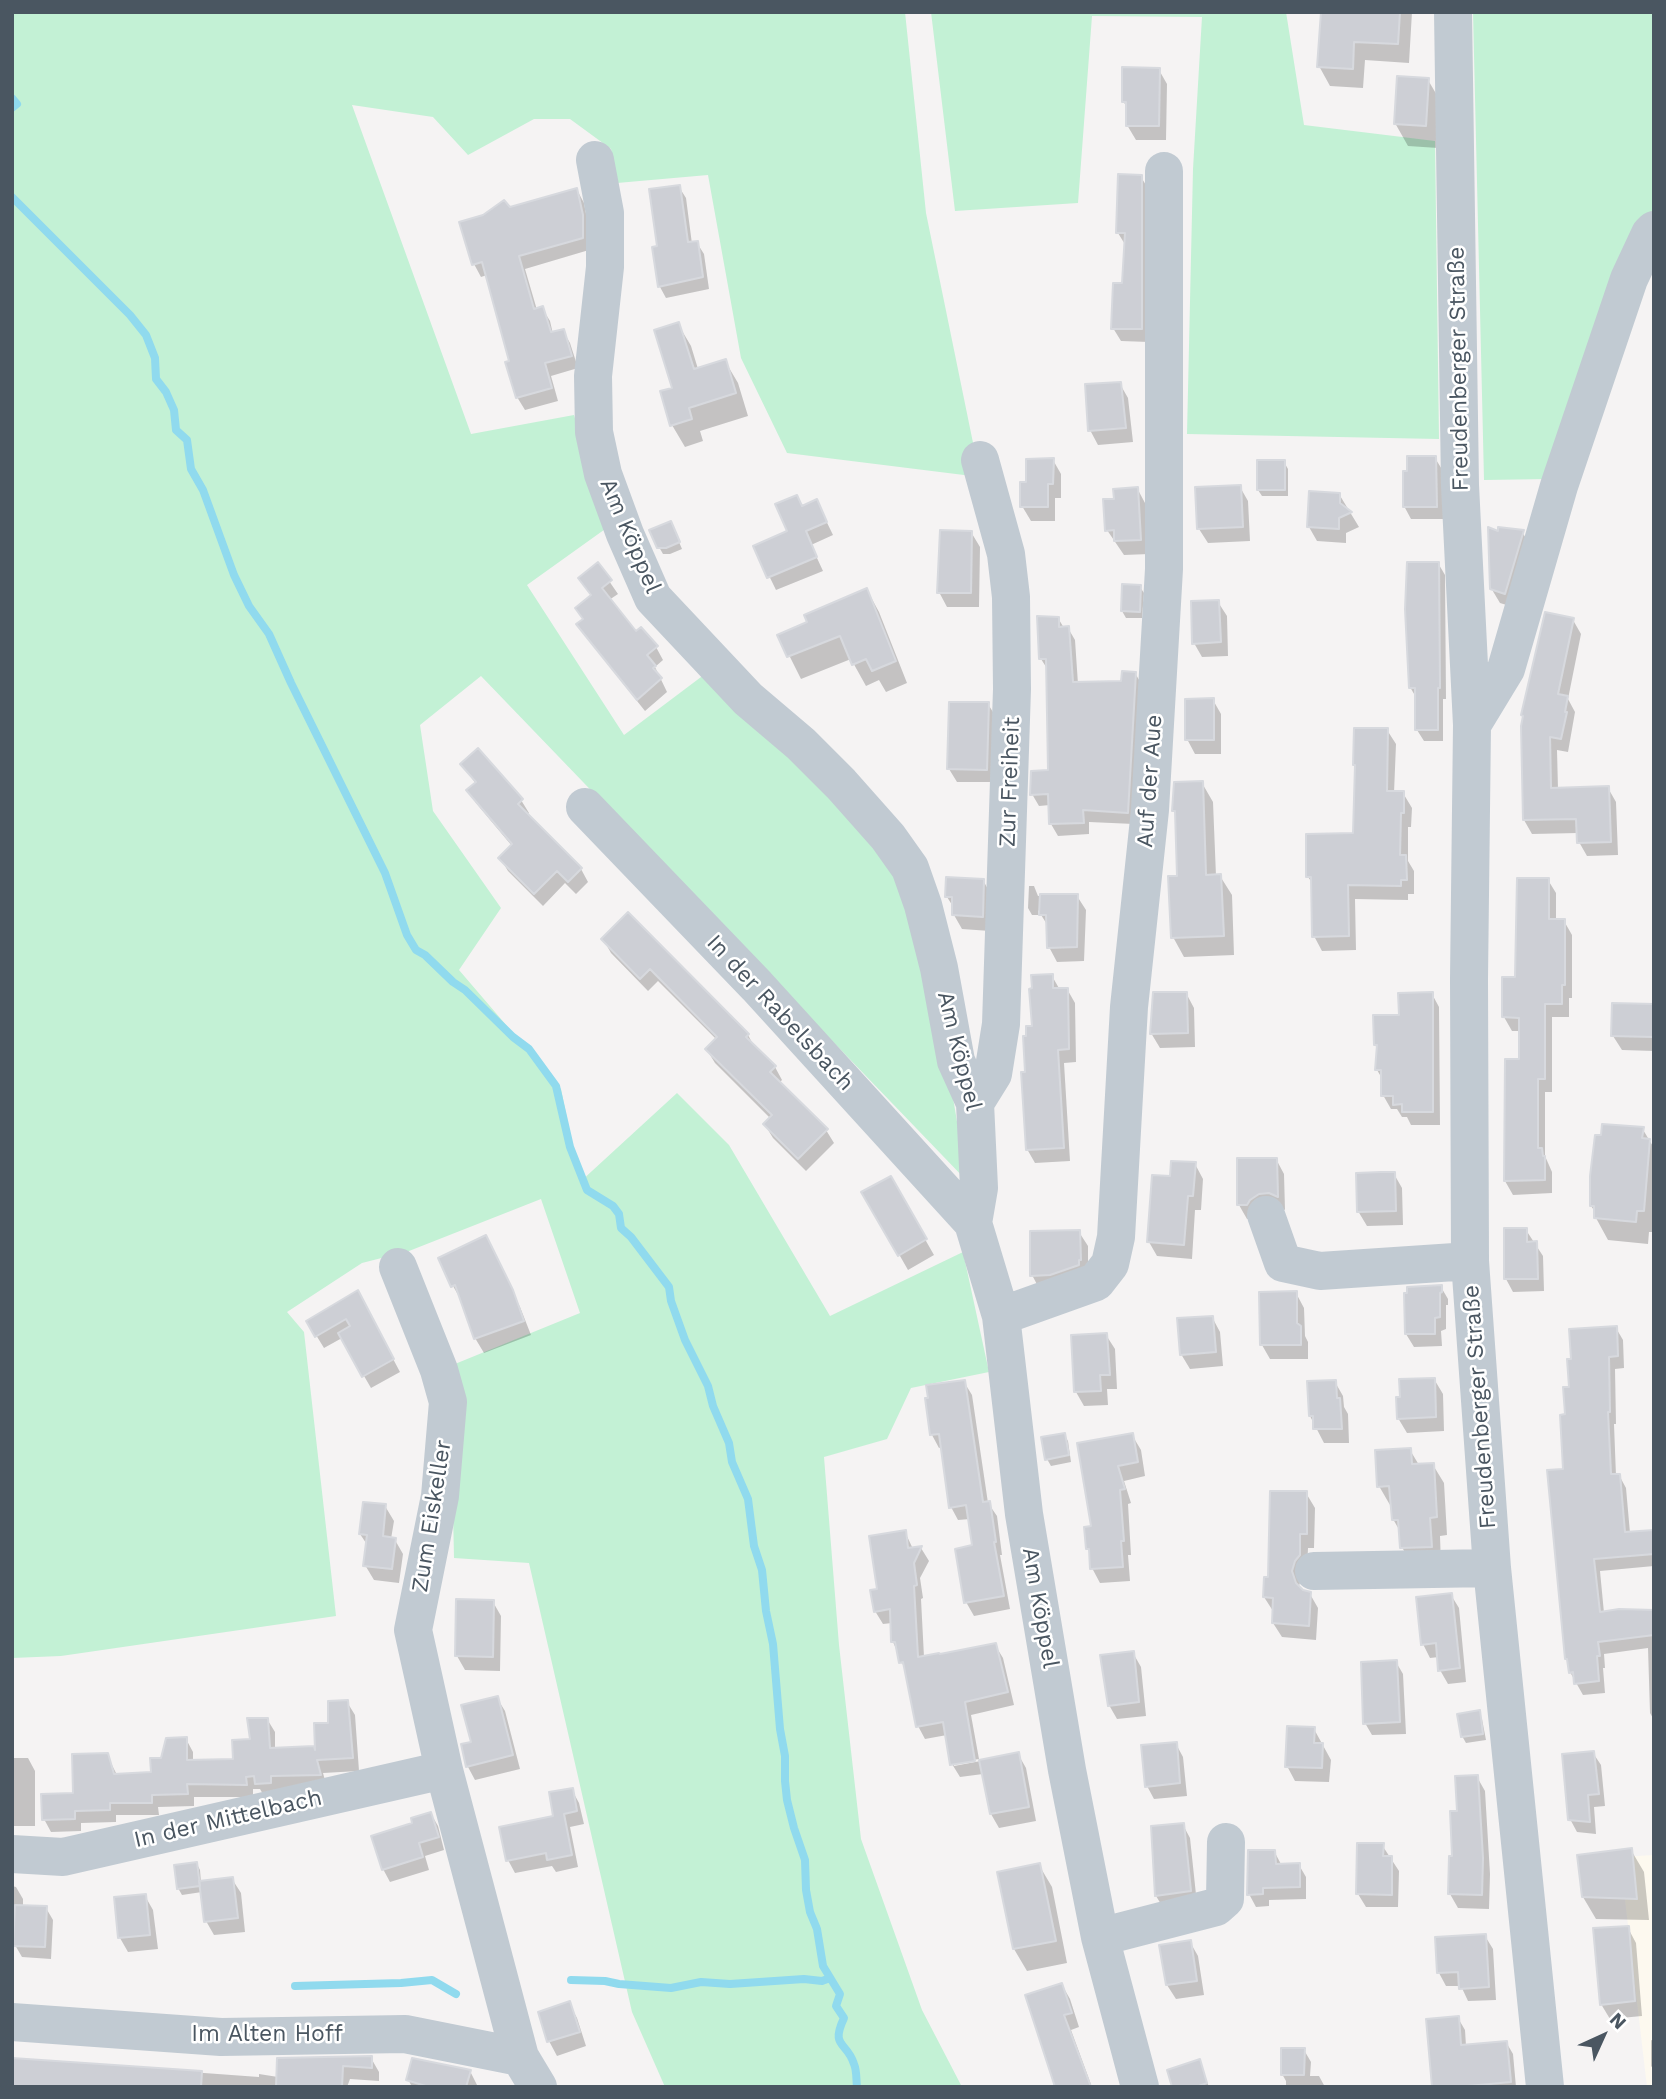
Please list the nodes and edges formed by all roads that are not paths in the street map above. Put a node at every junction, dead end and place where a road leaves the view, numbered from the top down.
1 (1453, 12) edge
2 (595, 160) dead end
3 (1164, 171) dead end
4 (1654, 230) edge
5 (980, 460) dead end
6 (1472, 725) junction
7 (585, 807) dead end
8 (975, 1102) junction
9 (1266, 1215) dead end
10 (973, 1223) junction
11 (1470, 1261) junction
12 (398, 1267) dead end
13 (1001, 1316) junction
14 (1492, 1568) junction
15 (1314, 1572) dead end
16 (443, 1770) junction
17 (1226, 1842) dead end
18 (12, 1854) edge
19 (1100, 1937) junction
20 (12, 2022) edge
21 (529, 2072) edge
22 (1140, 2087) edge
23 (1545, 2087) edge

1 - 6 street, Freudenberger Straße
2 - 8 street, Am Köppel
3 - 13 street, Auf der Aue
4 - 6 street
5 - 8 street, Zur Freiheit
6 - 11 street, Freudenberger Straße
7 - 10 street, In der Rabelsbach
8 - 10 street, Am Köppel
9 - 11 street
10 - 13 street, Am Köppel
11 - 14 street, Freudenberger Straße
12 - 16 street, Zum Eiskeller
13 - 19 street, Am Köppel
14 - 15 street
14 - 23 street, Freudenberger Straße
16 - 18 street, In der Mittelbach
16 - 21 street, Im Alten Hoff
17 - 19 street
19 - 22 street, Am Köppel
20 - 21 street, Im Alten Hoff

